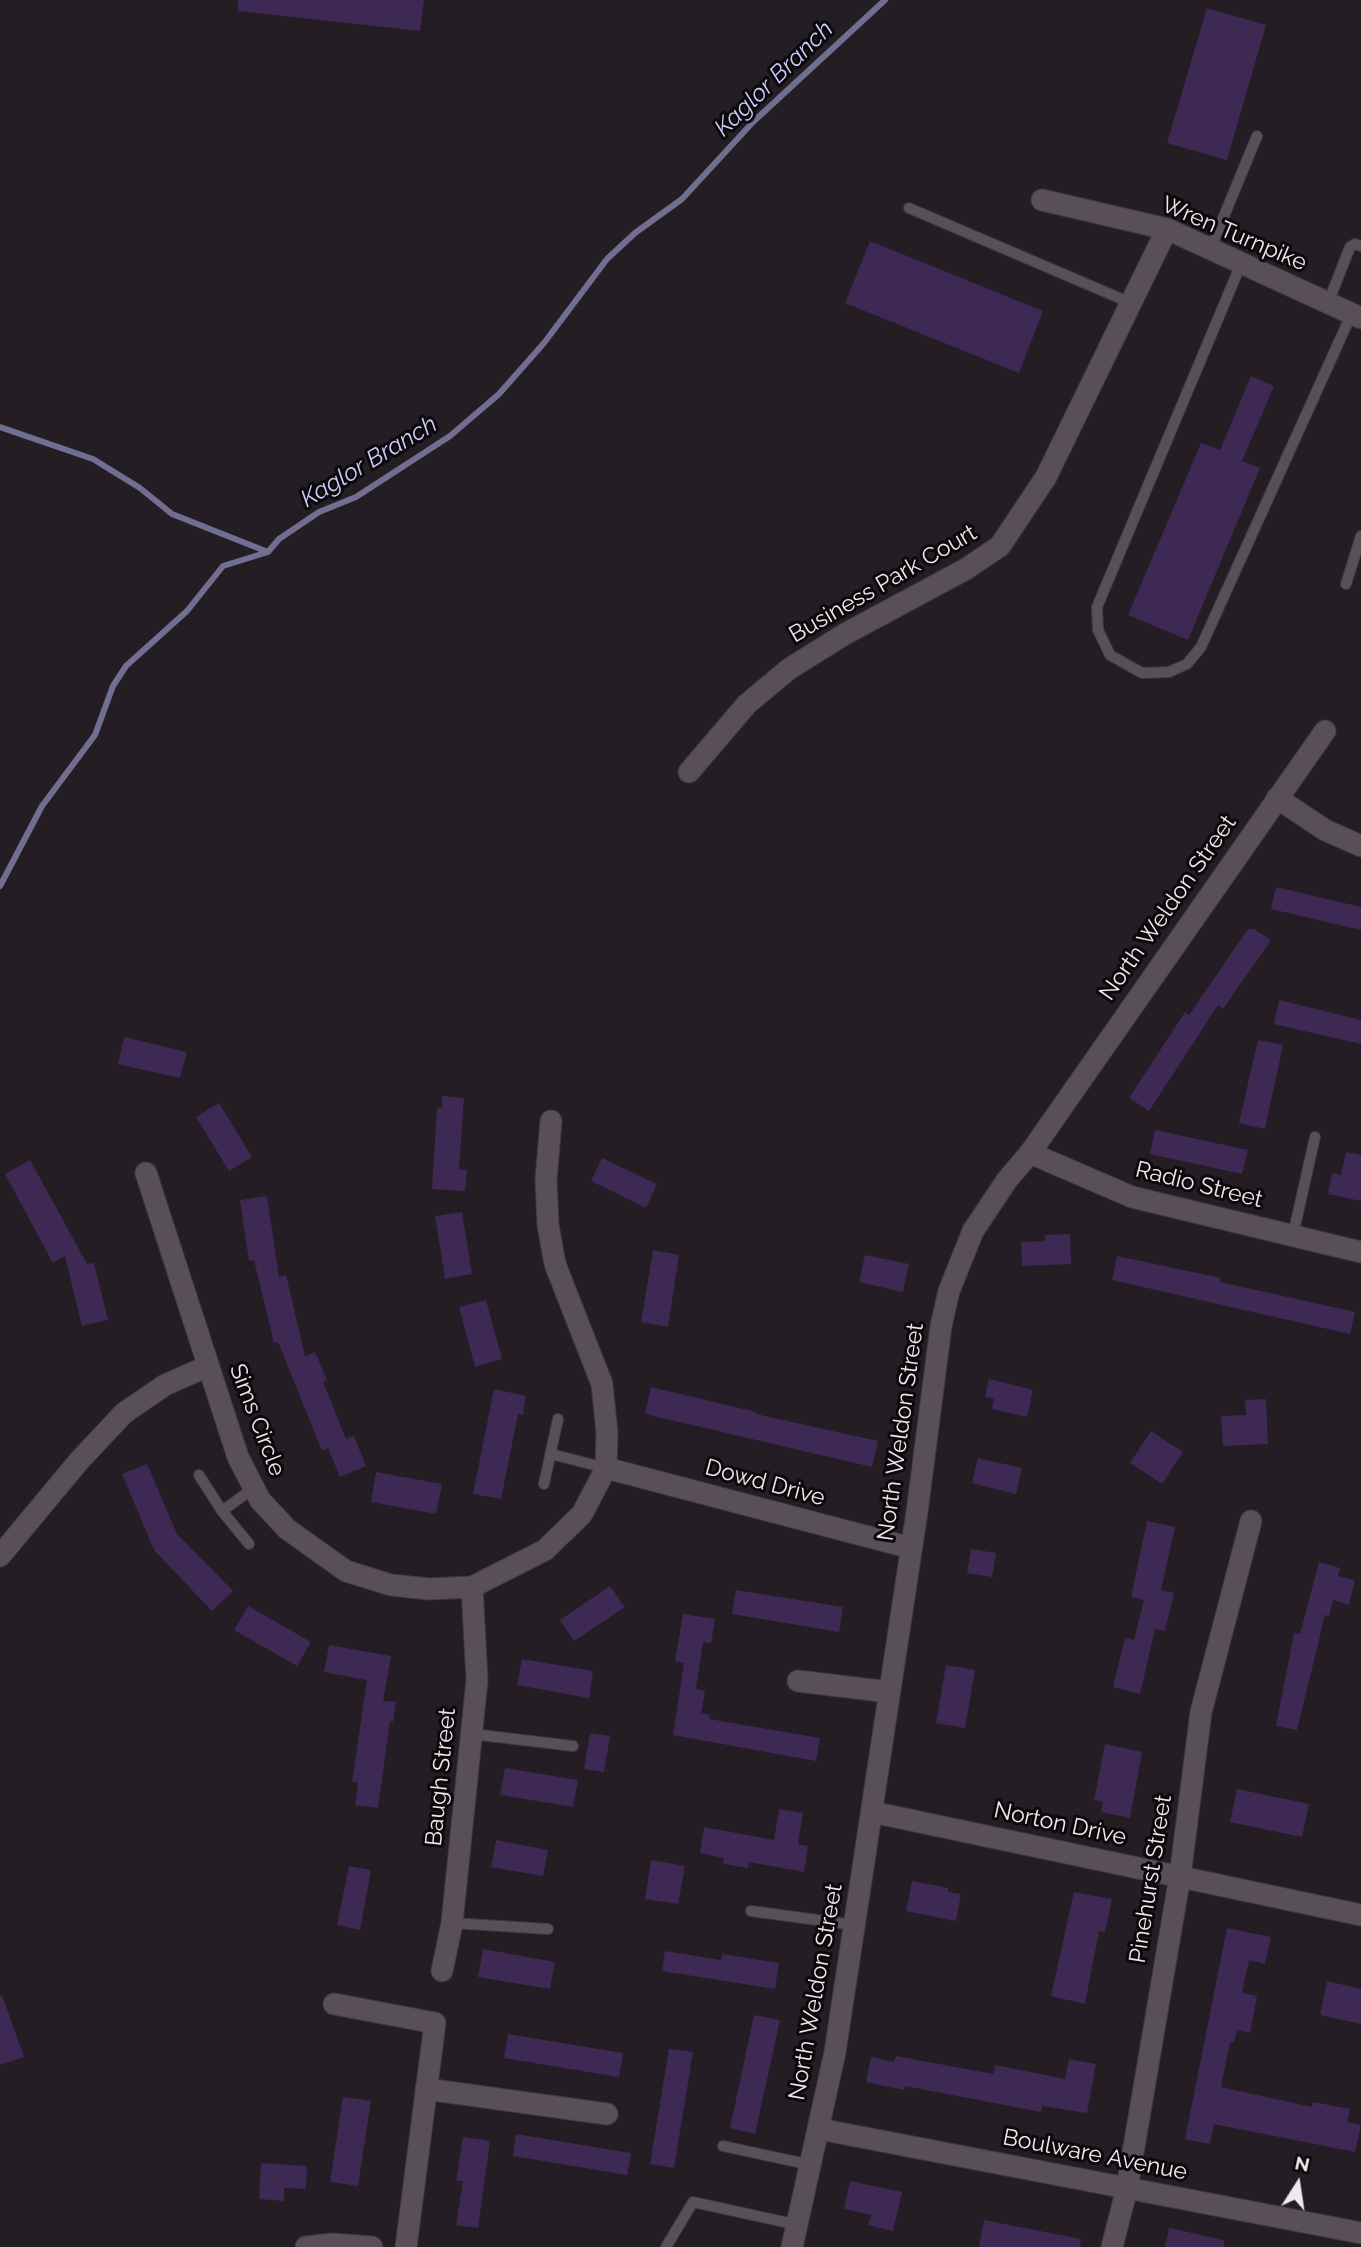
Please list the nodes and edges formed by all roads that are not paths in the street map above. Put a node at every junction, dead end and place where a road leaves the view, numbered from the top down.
1 (1257, 136) dead end
2 (1042, 200) dead end
3 (909, 208) dead end
4 (1167, 229) junction
5 (1361, 246) edge
6 (1210, 250) junction
7 (1241, 264) junction
8 (1131, 303) junction
9 (1328, 303) junction
10 (1356, 315) edge
11 (1361, 536) edge
12 (1346, 584) dead end
13 (1325, 731) dead end
14 (689, 772) dead end
15 (1277, 798) junction
16 (1361, 846) edge
17 (551, 1121) dead end
18 (1315, 1137) dead end
19 (1030, 1153) junction
20 (146, 1174) dead end
21 (1293, 1235) junction
22 (1361, 1252) edge
23 (208, 1366) junction
24 (558, 1419) dead end
25 (551, 1454) junction
26 (606, 1468) junction
27 (199, 1475) dead end
28 (544, 1484) dead end
29 (254, 1488) junction
30 (222, 1511) junction
31 (1251, 1521) dead end
32 (248, 1544) dead end
33 (911, 1548) junction
34 (0, 1556) edge
35 (472, 1587) junction
36 (798, 1681) dead end
37 (890, 1692) junction
38 (472, 1734) junction
39 (573, 1746) dead end
40 (872, 1812) junction
41 (1180, 1876) junction
42 (751, 1911) dead end
43 (1361, 1915) edge
44 (452, 1923) junction
45 (854, 1924) junction
46 (548, 1929) dead end
47 (442, 1971) dead end
48 (334, 2004) dead end
49 (426, 2089) junction
50 (607, 2114) dead end
51 (819, 2129) junction
52 (723, 2146) dead end
53 (811, 2165) junction
54 (1127, 2188) junction
55 (797, 2225) junction
56 (1361, 2232) edge
57 (306, 2247) edge
58 (372, 2247) edge
59 (406, 2247) edge
60 (666, 2247) edge
61 (792, 2247) edge
62 (1112, 2247) edge

1 - 6 lane
2 - 4 street, Wren Turnpike
3 - 8 lane
4 - 6 street, Wren Turnpike
4 - 8 street, Business Park Court
5 - 9 lane
6 - 7 street, Wren Turnpike
7 - 9 street, Wren Turnpike
7 - 10 lane
8 - 14 street, Business Park Court
9 - 10 street, Wren Turnpike
11 - 12 lane
13 - 15 street, North Weldon Street
15 - 16 street
15 - 19 street, North Weldon Street
17 - 26 street, Sims Circle
18 - 21 lane
19 - 21 street, Radio Street
19 - 33 street, North Weldon Street
20 - 23 street, Sims Circle
21 - 22 street, Radio Street
23 - 29 street, Sims Circle
23 - 34 street
24 - 25 lane
25 - 26 lane
25 - 28 lane
26 - 33 street, Dowd Drive
26 - 35 street, Sims Circle
27 - 30 lane
29 - 30 lane
29 - 35 street, Sims Circle
30 - 32 lane
31 - 41 street, Pinehurst Street
33 - 37 street, North Weldon Street
35 - 38 street, Baugh Street
36 - 37 street
37 - 40 street, North Weldon Street
38 - 39 lane
38 - 44 street, Baugh Street
40 - 41 street, Norton Drive
40 - 45 street, North Weldon Street
41 - 43 street, Norton Drive
41 - 54 street, Pinehurst Street
42 - 45 lane
44 - 46 lane
44 - 47 street, Baugh Street
45 - 51 street, North Weldon Street
48 - 49 street
49 - 50 street
49 - 59 street
51 - 53 street, North Weldon Street
51 - 54 street, Boulware Avenue
52 - 53 lane
53 - 55 street, North Weldon Street
54 - 56 street, Boulware Avenue
54 - 62 street, Pinehurst Street
55 - 60 lane
55 - 61 street, North Weldon Street
57 - 58 street

